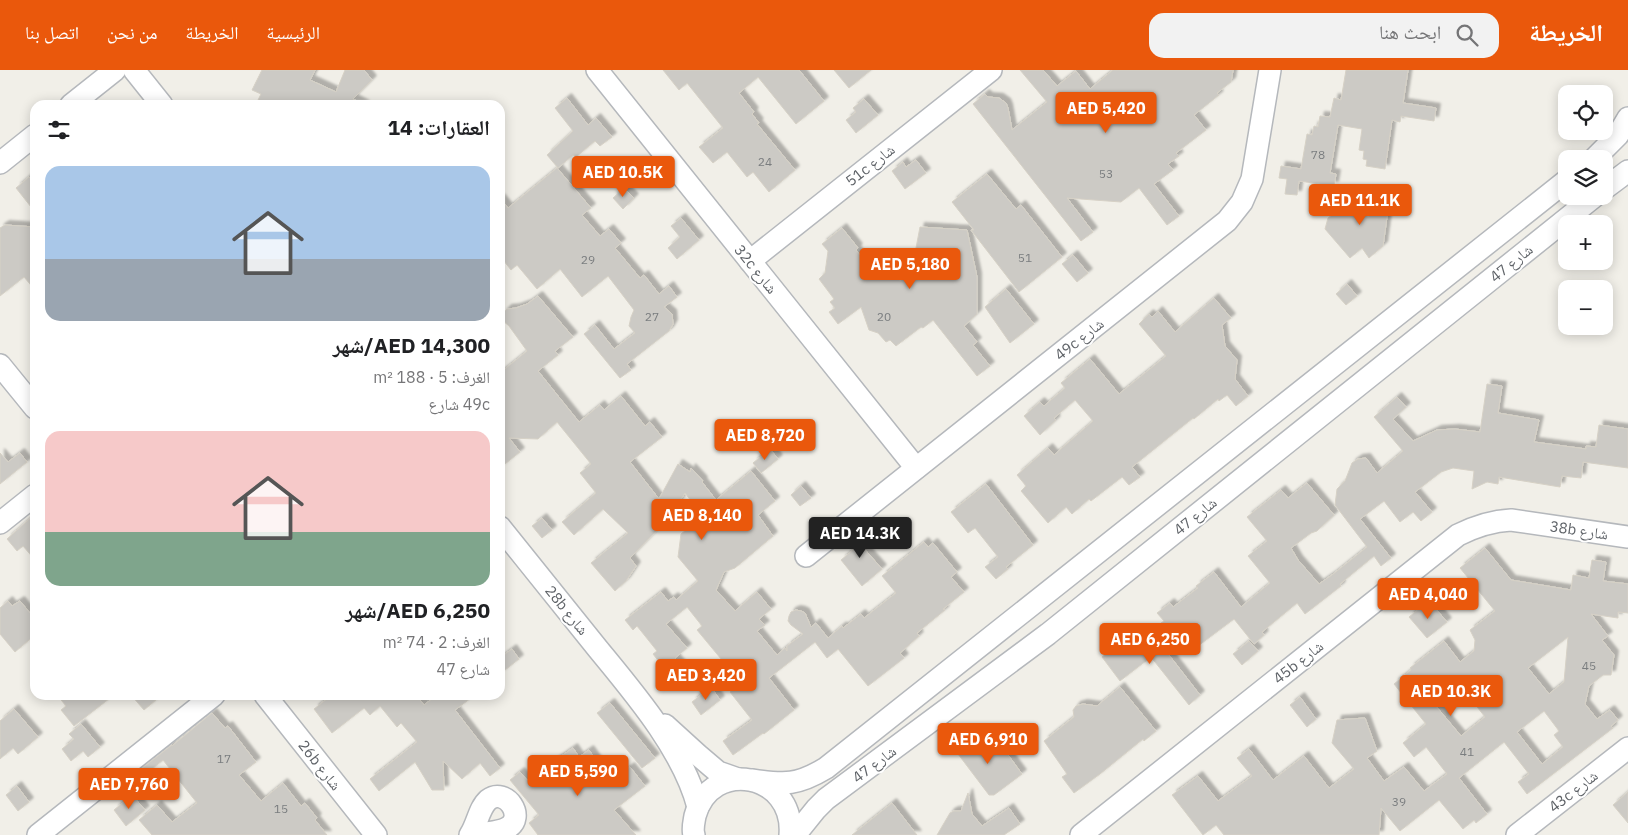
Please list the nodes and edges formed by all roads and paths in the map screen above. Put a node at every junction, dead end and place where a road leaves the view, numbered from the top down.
1 (115, 70) edge
2 (134, 70) edge
3 (597, 70) edge
4 (991, 70) edge
5 (1270, 70) edge
6 (78, 100) edge
7 (158, 100) edge
8 (1628, 118) edge
9 (30, 138) edge
10 (1604, 150) edge
11 (0, 163) edge
12 (1628, 171) edge
13 (1613, 183) edge
14 (1558, 187) edge
15 (1584, 205) edge
16 (750, 261) junction
17 (0, 364) edge
18 (30, 402) edge
19 (916, 468) junction
20 (30, 499) edge
21 (0, 523) edge
22 (1529, 523) joint
23 (505, 533) edge
24 (1628, 537) edge
25 (806, 556) dead end
26 (633, 693) junction
27 (208, 700) edge
28 (269, 700) edge
29 (1628, 748) edge
30 (746, 779) junction
31 (698, 807) junction
32 (693, 834) edge
33 (38, 835) edge
34 (376, 835) edge
35 (470, 835) edge
36 (476, 835) edge
37 (790, 835) edge
38 (795, 835) edge
39 (1081, 835) edge
40 (1517, 835) edge

1 - 6 street
2 - 7 street
3 - 16 street, 32c شارع
4 - 16 street, 51c شارع
5 - 19 street, 49c شارع
8 - 10 street
9 - 11 street
12 - 13 street
14 - 30 street, شارع 47
15 - 38 street, شارع 47
16 - 19 street, 32c شارع
17 - 18 street
19 - 25 street, 49c شارع
20 - 21 street
22 - 24 street, 38b شارع
22 - 39 street, 45b شارع
23 - 26 street, 28b شارع
26 - 30 street, 28b شارع
26 - 31 street, 28b شارع
27 - 33 street
28 - 34 street, 26b شارع
29 - 40 street, 43c شارع
30 - 31 street
30 - 37 street
31 - 32 street
35 - 36 street

